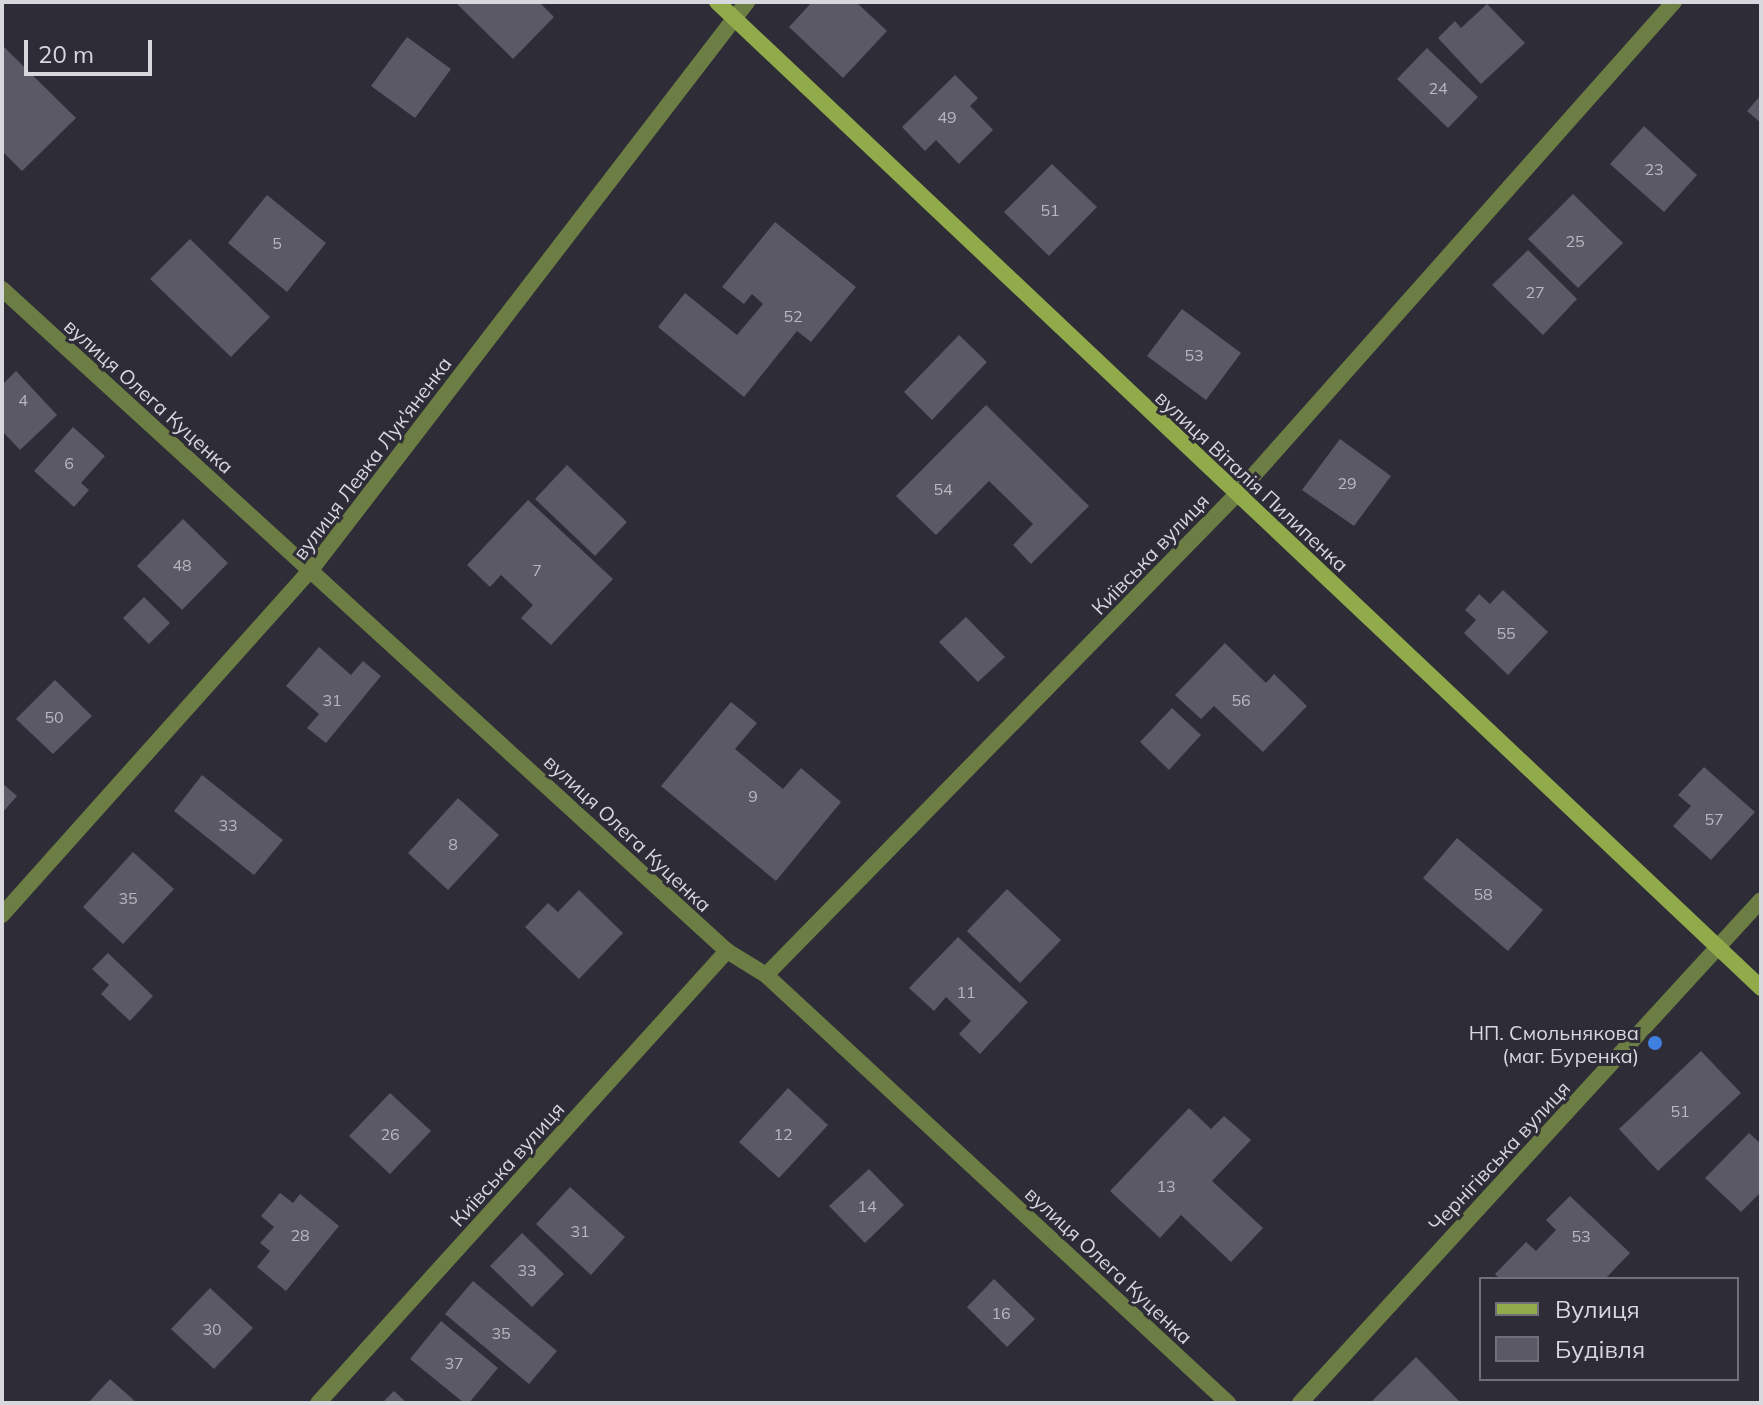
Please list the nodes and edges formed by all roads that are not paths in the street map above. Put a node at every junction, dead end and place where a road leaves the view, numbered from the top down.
1 (717, 2) edge
2 (747, 2) edge
3 (1674, 2) edge
4 (733, 17) junction
5 (2, 289) edge
6 (1237, 494) junction
7 (311, 570) junction
8 (1761, 900) edge
9 (2, 915) edge
10 (1717, 948) junction
11 (727, 951) junction
12 (766, 975) junction
13 (1761, 988) edge
14 (318, 1403) edge
15 (1228, 1403) edge
16 (1300, 1403) edge

1 - 4 street, вулиця Віталія Пилипенка
2 - 4 street, вулиця Левка Лук'яненка
3 - 6 street, Київська вулиця
4 - 6 street, вулиця Віталія Пилипенка
4 - 7 street, вулиця Левка Лук'яненка
5 - 7 street, вулиця Олега Куценка
6 - 10 street, вулиця Віталія Пилипенка
6 - 12 street, Київська вулиця
7 - 9 street, вулиця Левка Лук'яненка
7 - 11 street, вулиця Олега Куценка
8 - 10 street, Чернігівська вулиця
10 - 13 street, вулиця Віталія Пилипенка
10 - 16 street, Чернігівська вулиця
11 - 12 street, вулиця Олега Куценка
11 - 14 street, Київська вулиця
12 - 15 street, вулиця Олега Куценка

